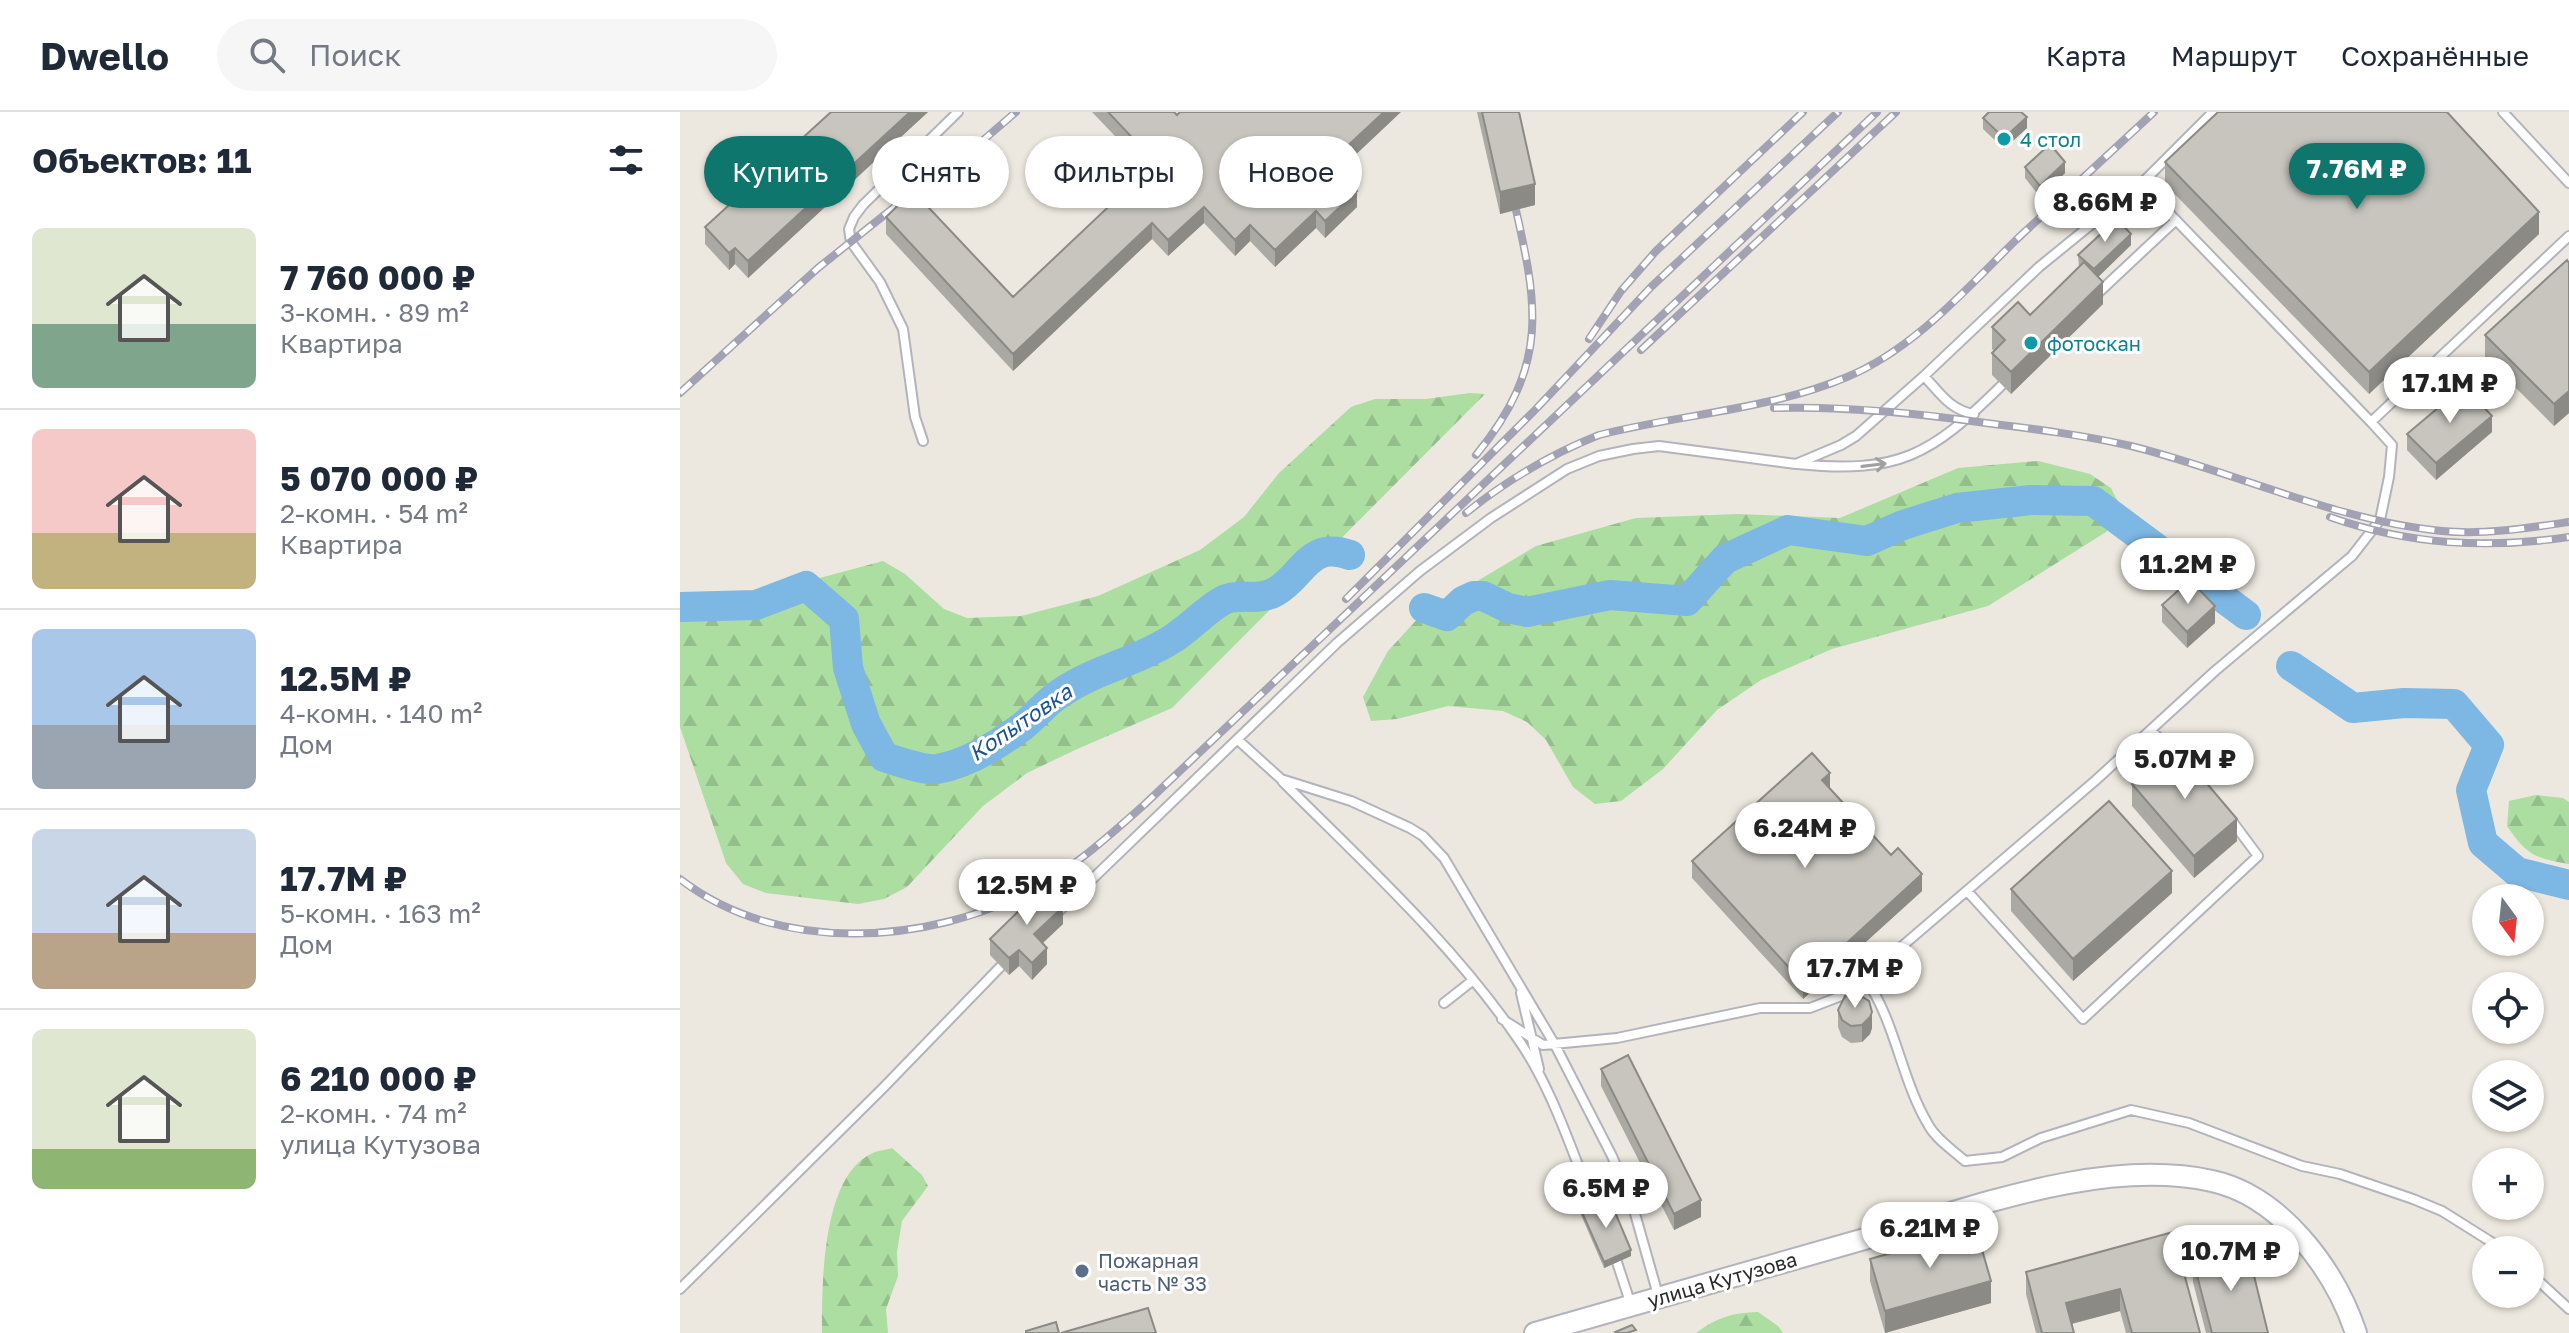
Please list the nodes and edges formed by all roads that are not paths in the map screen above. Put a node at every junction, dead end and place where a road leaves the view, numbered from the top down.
1 (958, 112) edge
2 (2213, 112) edge
3 (2503, 112) edge
4 (2569, 183) edge
5 (2141, 184) junction
6 (2176, 220) junction
7 (2569, 236) edge
8 (2095, 295) edge
9 (1924, 376) junction
10 (2002, 385) dead end
11 (1974, 414) junction
12 (2371, 422) junction
13 (923, 441) dead end
14 (1796, 464) junction
15 (2151, 730) junction
16 (1238, 740) junction
17 (2182, 763) edge
18 (1281, 779) junction
19 (2222, 808) edge
20 (1968, 892) junction
21 (1046, 923) edge
22 (1012, 955) edge
23 (1865, 978) junction
24 (1472, 981) junction
25 (1519, 983) junction
26 (1444, 1003) dead end
27 (1502, 1019) junction
28 (1532, 1039) junction
29 (1555, 1045) junction
30 (1541, 1078) junction
31 (1600, 1220) edge
32 (2482, 1236) edge
33 (1612, 1248) edge
34 (2544, 1286) edge
35 (680, 1289) edge
36 (1658, 1297) junction
37 (1631, 1306) junction
38 (2569, 1309) edge
39 (1535, 1333) edge
40 (2356, 1333) edge

1 - 13 lane
2 - 5 lane
3 - 4 lane
5 - 6 lane
5 - 9 lane
6 - 8 lane
6 - 12 lane
7 - 12 lane
9 - 11 lane
9 - 14 lane
10 - 11 lane
14 -> 11 lane
12 - 15 lane
14 - 16 lane
15 - 17 lane
15 - 20 lane
16 - 18 lane
16 - 21 lane
18 - 24 lane
18 - 25 lane
19 - 20 lane
20 - 23 lane
22 - 35 lane
23 - 29 lane
23 - 32 lane
24 - 26 lane
24 - 27 lane
25 - 28 lane
25 - 29 lane
27 - 28 lane
27 - 30 lane
28 - 29 lane
28 - 30 lane
29 - 36 lane
30 - 31 lane
33 - 37 lane
34 - 38 lane
36 - 37 street, улица Кутузова
36 - 40 street, улица Кутузова
37 - 39 street, улица Кутузова

